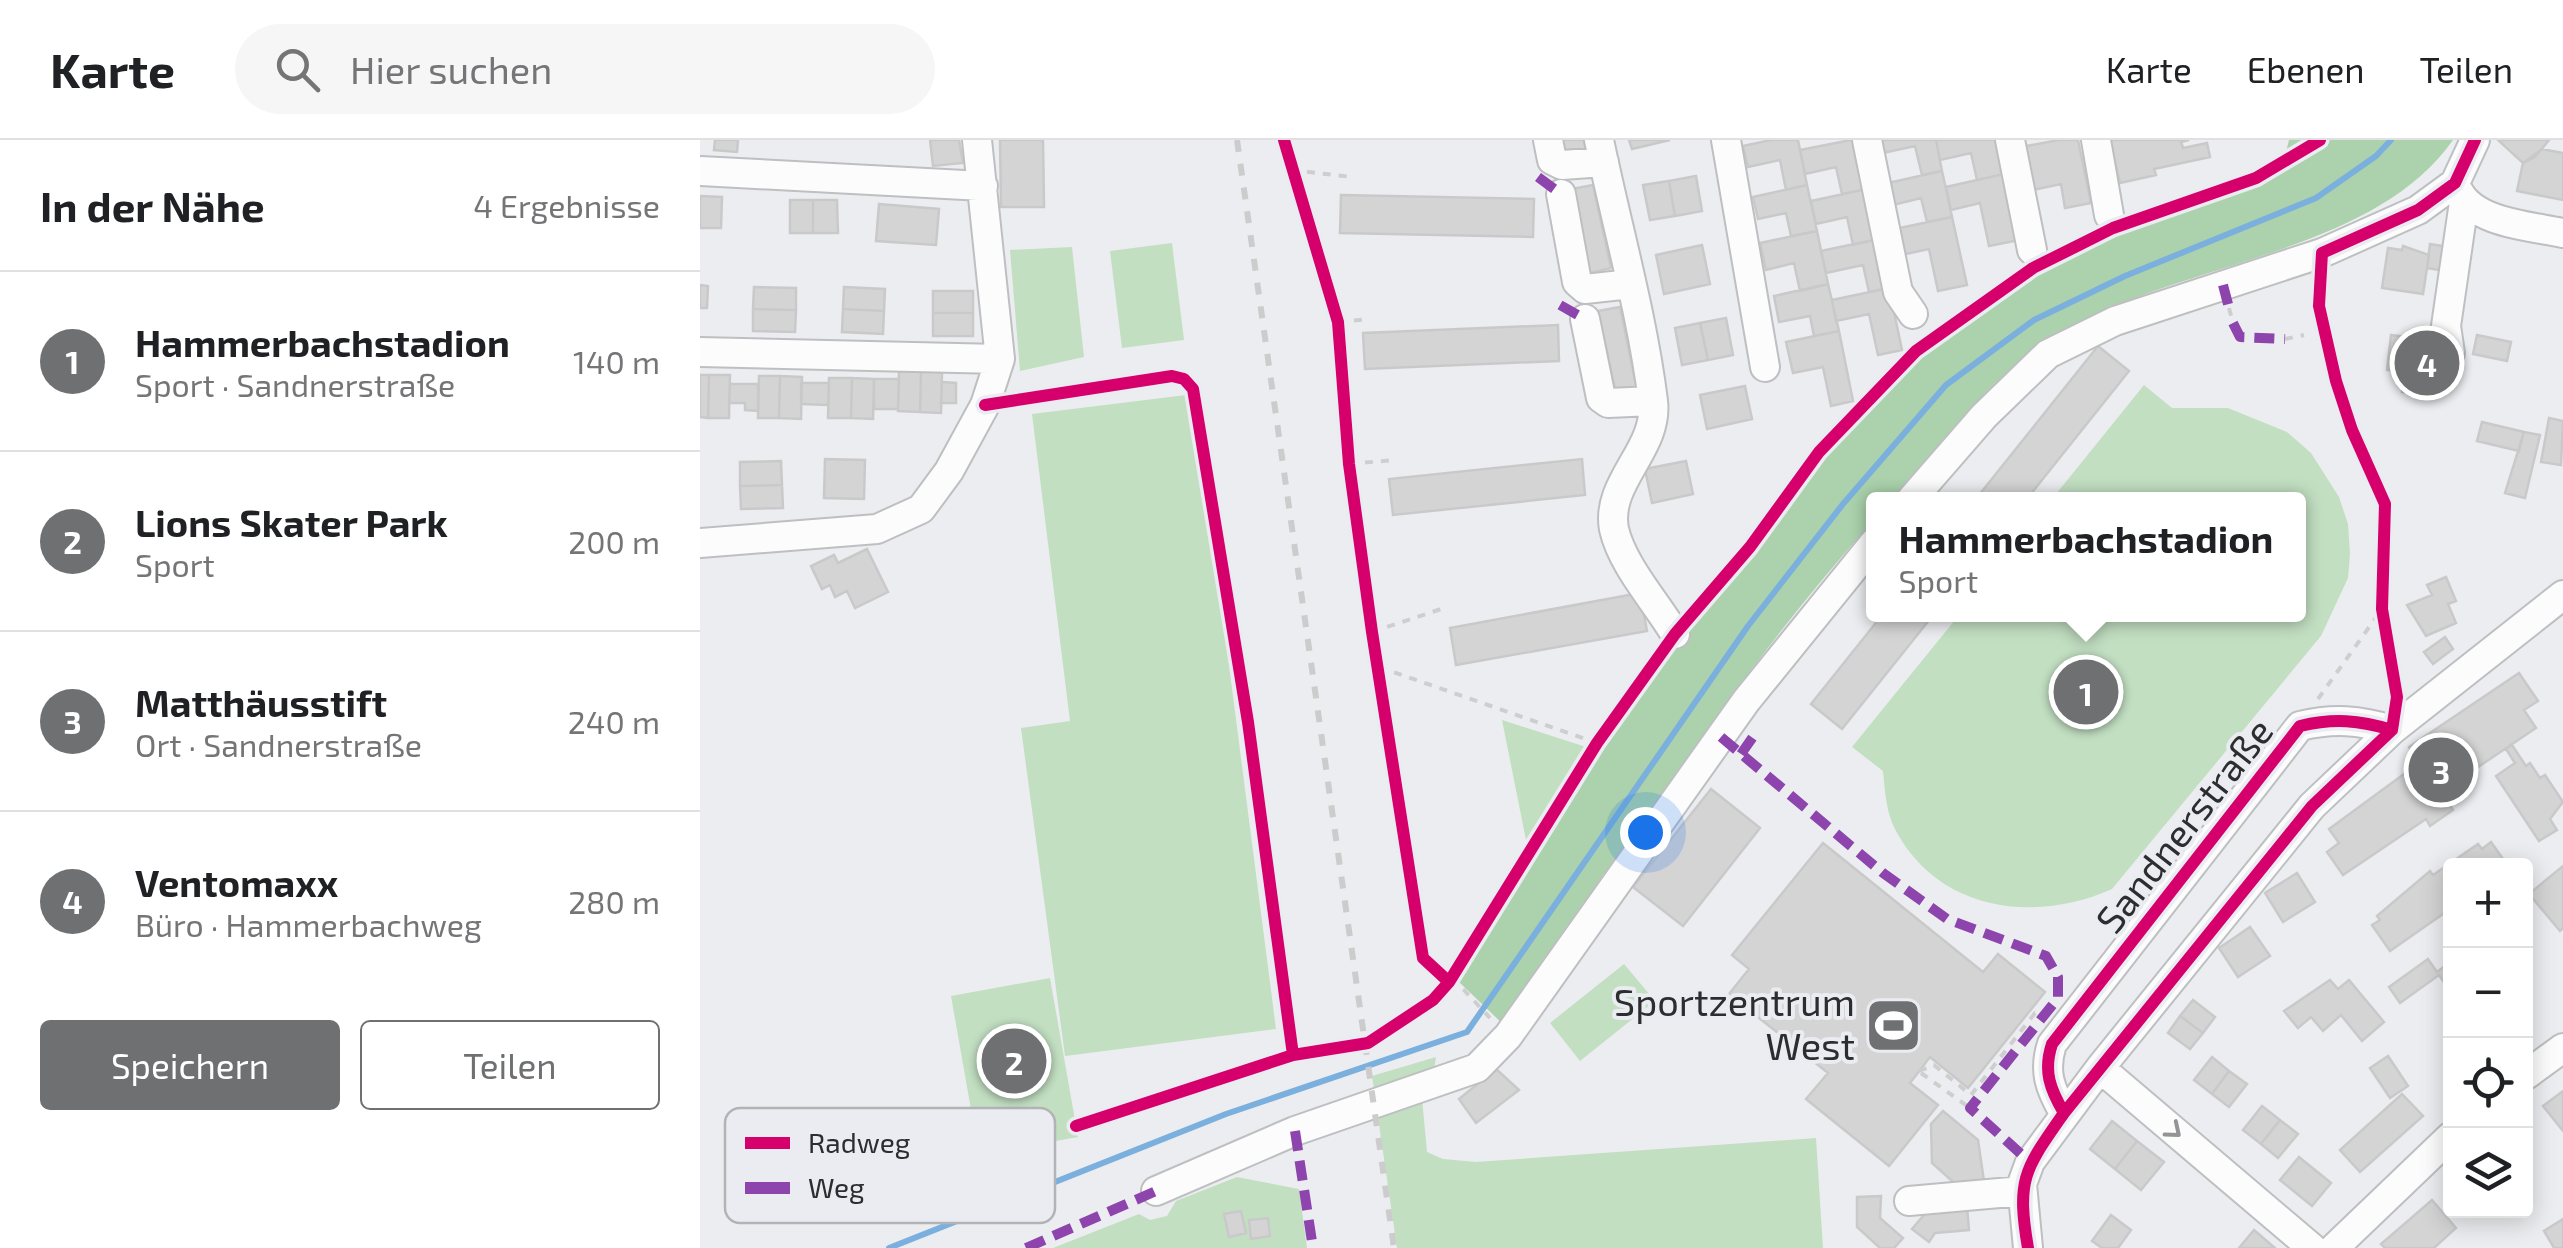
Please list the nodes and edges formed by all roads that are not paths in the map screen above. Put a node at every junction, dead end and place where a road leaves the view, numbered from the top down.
1 (976, 140) edge
2 (1548, 140) edge
3 (1726, 140) edge
4 (1867, 140) edge
5 (2010, 140) edge
6 (2096, 140) edge
7 (2476, 140) edge
8 (1601, 151) edge
9 (700, 171) edge
10 (983, 186) junction
11 (2459, 193) junction
12 (1561, 194) dead end
13 (2109, 215) dead end
14 (2563, 233) edge
15 (2032, 250) dead end
16 (1631, 284) junction
17 (1913, 314) dead end
18 (1585, 319) dead end
19 (700, 352) edge
20 (2450, 352) dead end
21 (1000, 359) junction
22 (1765, 367) dead end
23 (1653, 400) junction
24 (1918, 492) edge
25 (700, 543) edge
26 (1866, 553) edge
27 (2563, 595) edge
28 (1675, 634) dead end
29 (2392, 730) junction
30 (2563, 1048) edge
31 (2100, 1068) junction
32 (2533, 1071) edge
33 (2064, 1113) junction
34 (2443, 1145) edge
35 (1156, 1190) dead end
36 (2022, 1191) junction
37 (1909, 1200) dead end
38 (2028, 1248) edge
39 (2312, 1248) edge
40 (2334, 1248) edge

1 - 10 street
2 - 8 street
3 - 22 street
4 - 17 street
5 - 15 street
6 - 13 street
7 - 11 street
8 - 16 street
9 - 10 street
10 - 21 street
11 - 14 street
11 - 20 street
11 - 24 street
12 - 16 street
16 - 23 street
18 - 23 street
19 - 21 street
21 - 25 street
23 - 28 street
26 - 35 street
27 - 29 street
29 - 31 street
29 - 33 street, Sandnerstraße
30 - 32 street
31 - 33 street
31 -> 39 street
33 - 36 street
34 - 40 street
36 - 37 street
36 - 38 street

